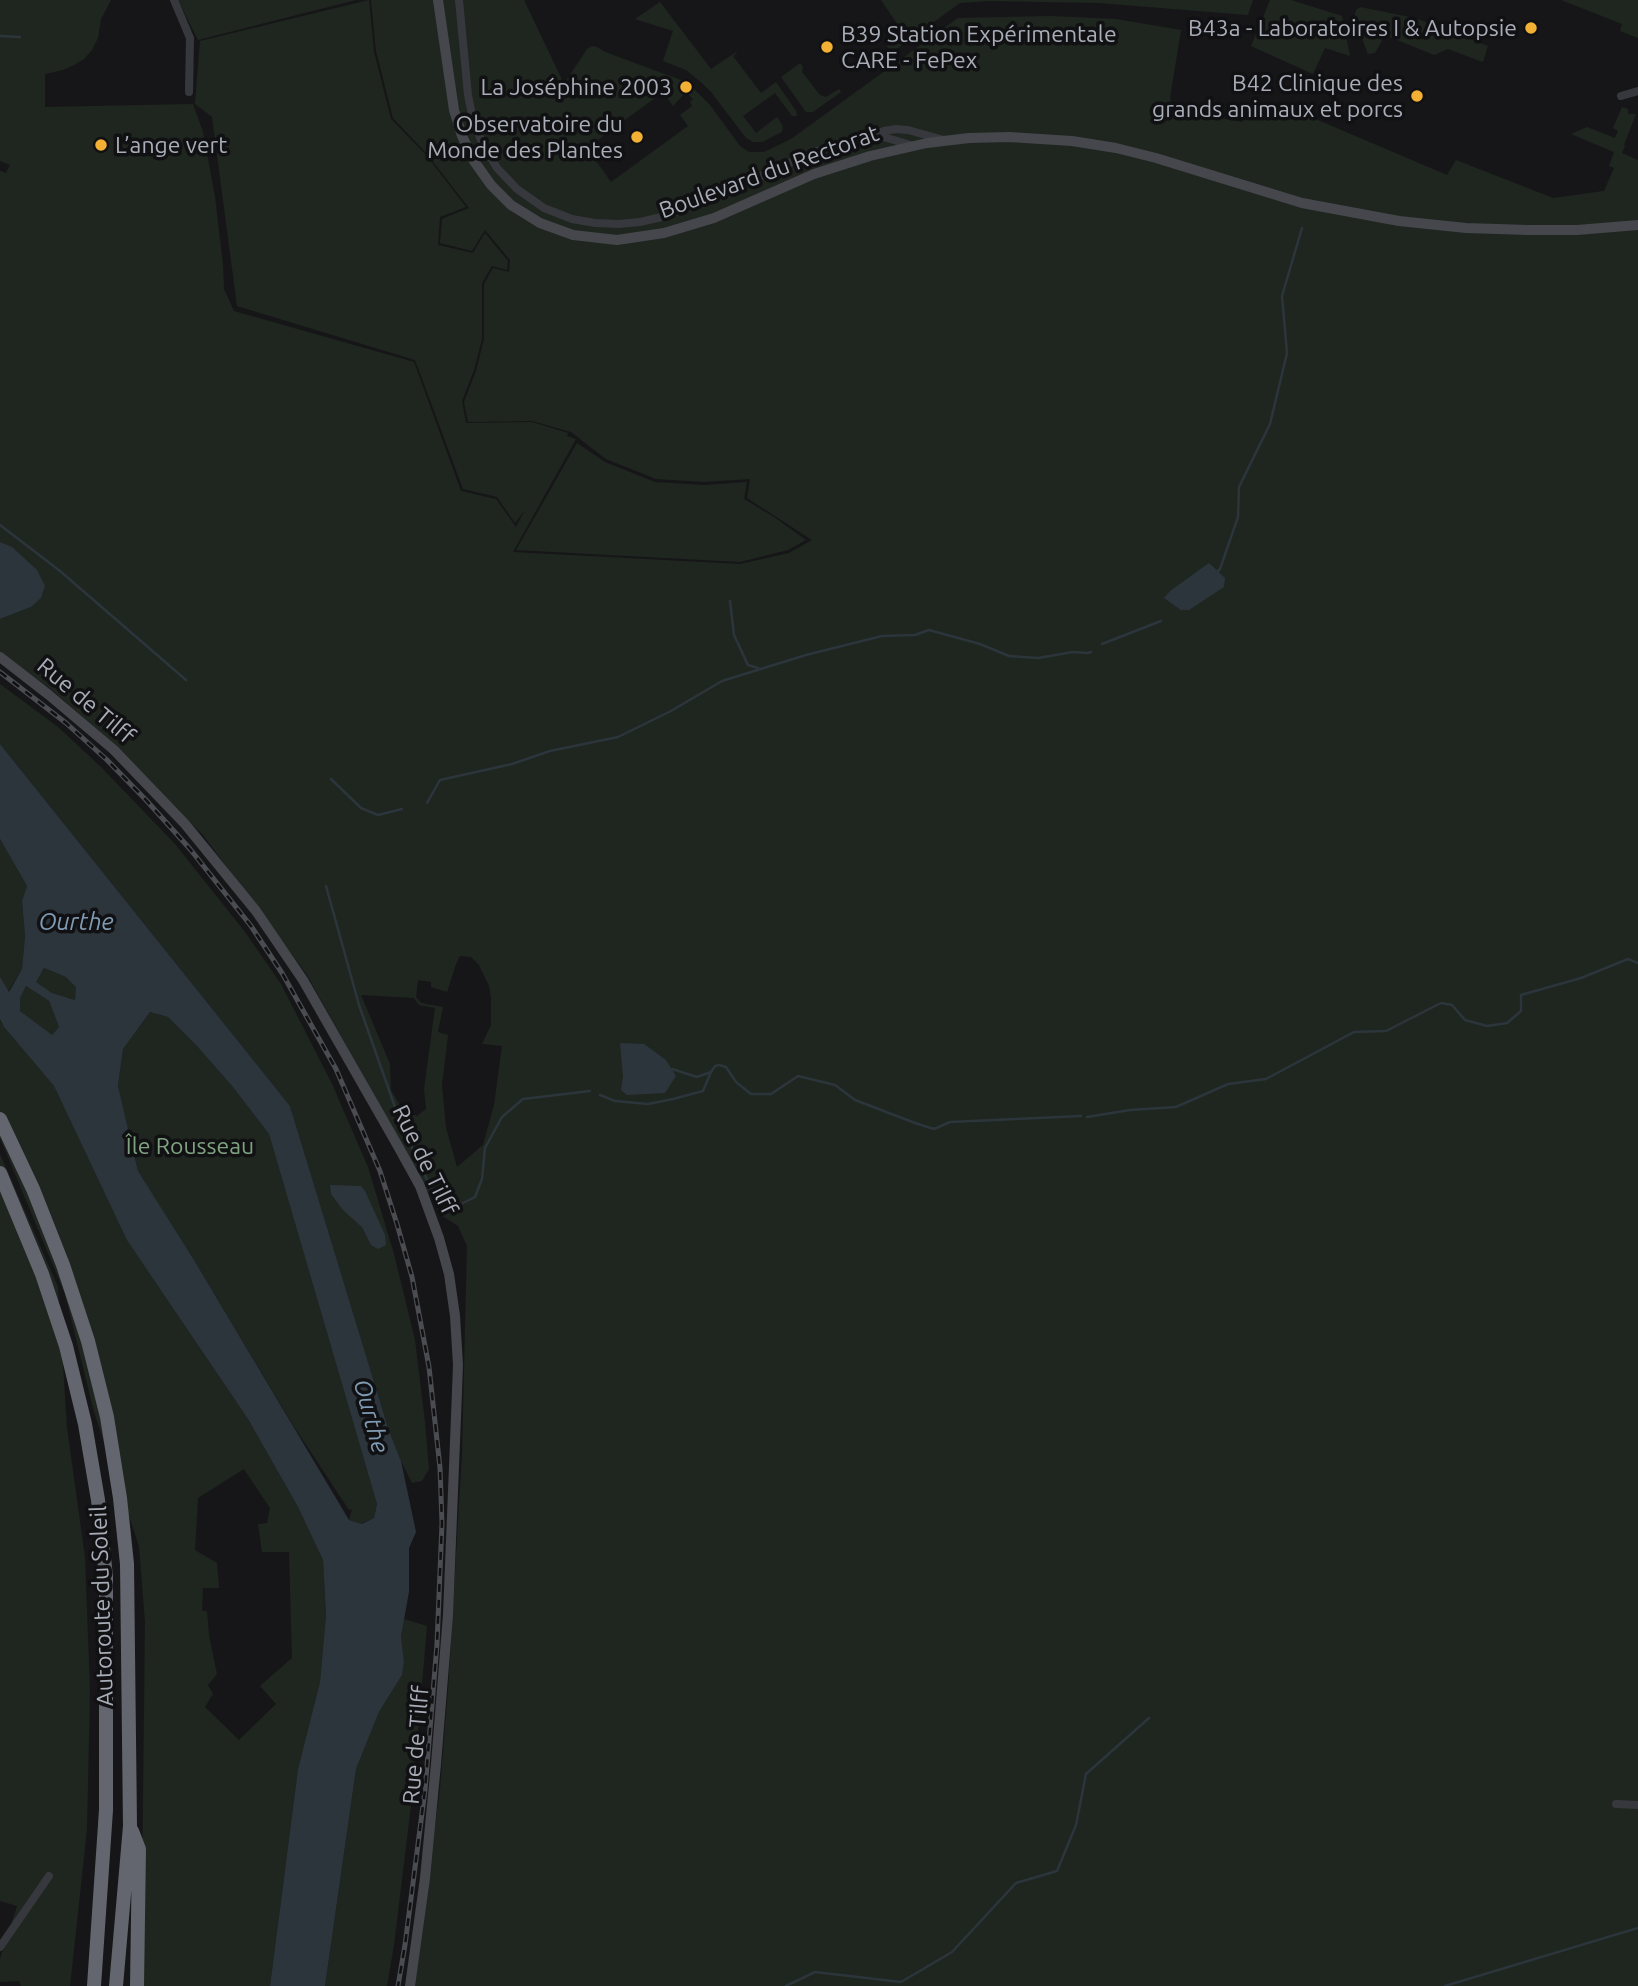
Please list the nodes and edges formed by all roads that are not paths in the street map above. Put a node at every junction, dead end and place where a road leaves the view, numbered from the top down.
1 (174, 0) edge
2 (438, 0) edge
3 (459, 0) edge
4 (1638, 91) edge
5 (189, 92) dead end
6 (1621, 96) dead end
7 (871, 134) junction
8 (948, 141) junction
9 (914, 146) junction
10 (1638, 225) edge
11 (0, 657) edge
12 (0, 1119) edge
13 (0, 1173) edge
14 (1616, 1804) dead end
15 (1638, 1805) edge
16 (130, 1826) junction
17 (49, 1876) dead end
18 (0, 1947) edge
19 (94, 1986) edge
20 (117, 1986) edge
21 (137, 1986) edge
22 (410, 1986) edge

1 - 5 street
2 - 9 main road, Boulevard du Rectorat
3 - 7 street
4 - 6 street
7 - 8 street
7 - 9 street
8 - 9 main road, Boulevard du Rectorat
8 - 10 main road, Boulevard du Rectorat
11 - 22 main road, Rue de Tilff
12 - 16 highway, Autoroute du Soleil
13 - 19 highway, Autoroute du Soleil
14 - 15 street
16 - 20 highway, Autoroute du Soleil
16 - 21 highway
17 - 18 street

